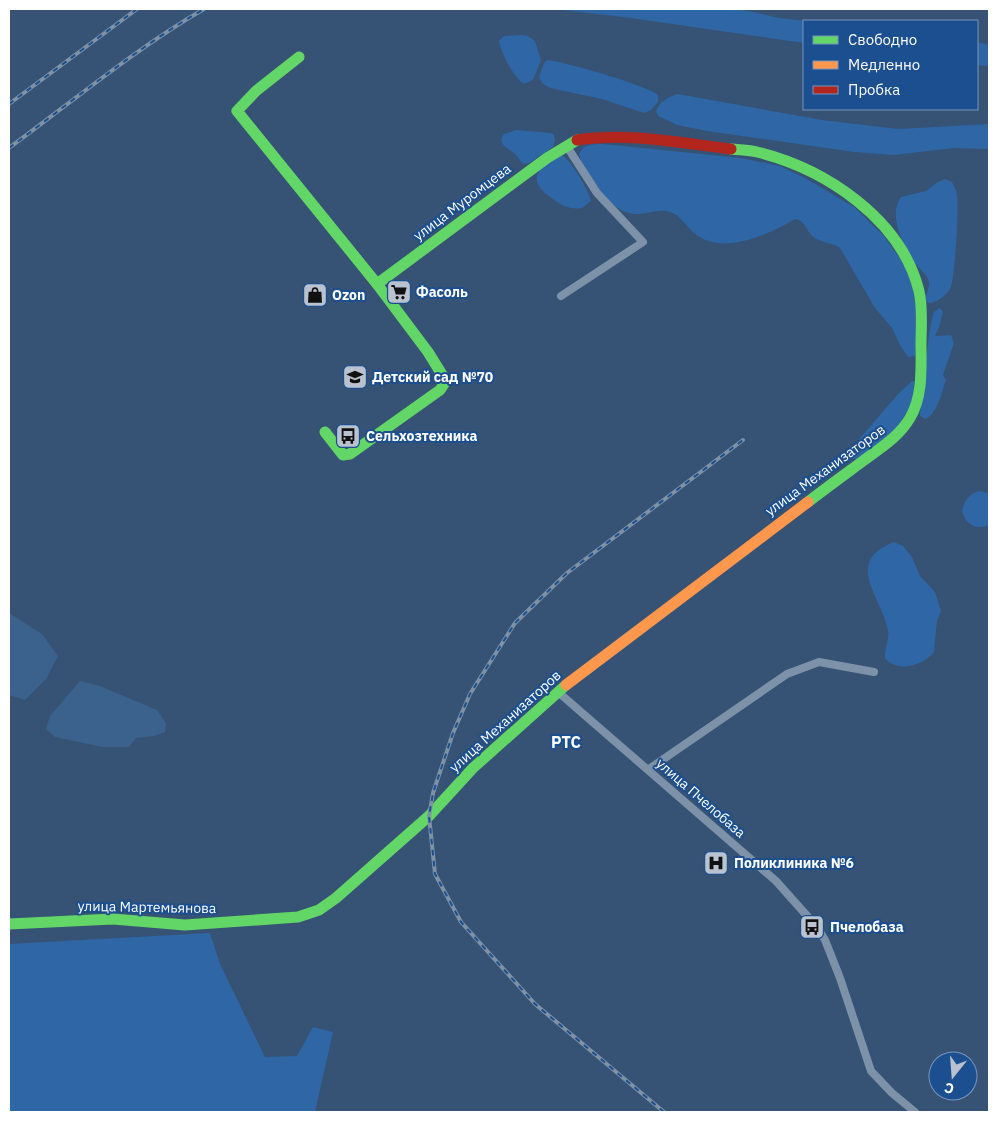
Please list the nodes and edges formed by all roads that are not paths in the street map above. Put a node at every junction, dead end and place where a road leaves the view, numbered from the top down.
1 (299, 57) dead end
2 (566, 145) junction
3 (377, 284) junction
4 (561, 296) dead end
5 (324, 432) dead end
6 (874, 672) dead end
7 (558, 692) junction
8 (649, 769) junction
9 (429, 816) joint
10 (9, 924) edge
11 (916, 1112) edge

1 - 3 street
2 - 3 street, улица Муромцева
2 - 4 street
2 - 7 street, улица Механизаторов
3 - 5 street
6 - 8 street
7 - 8 street, улица Пчелобаза
7 - 9 street, улица Механизаторов
8 - 11 street, улица Пчелобаза
9 - 10 street, улица Мартемьянова

